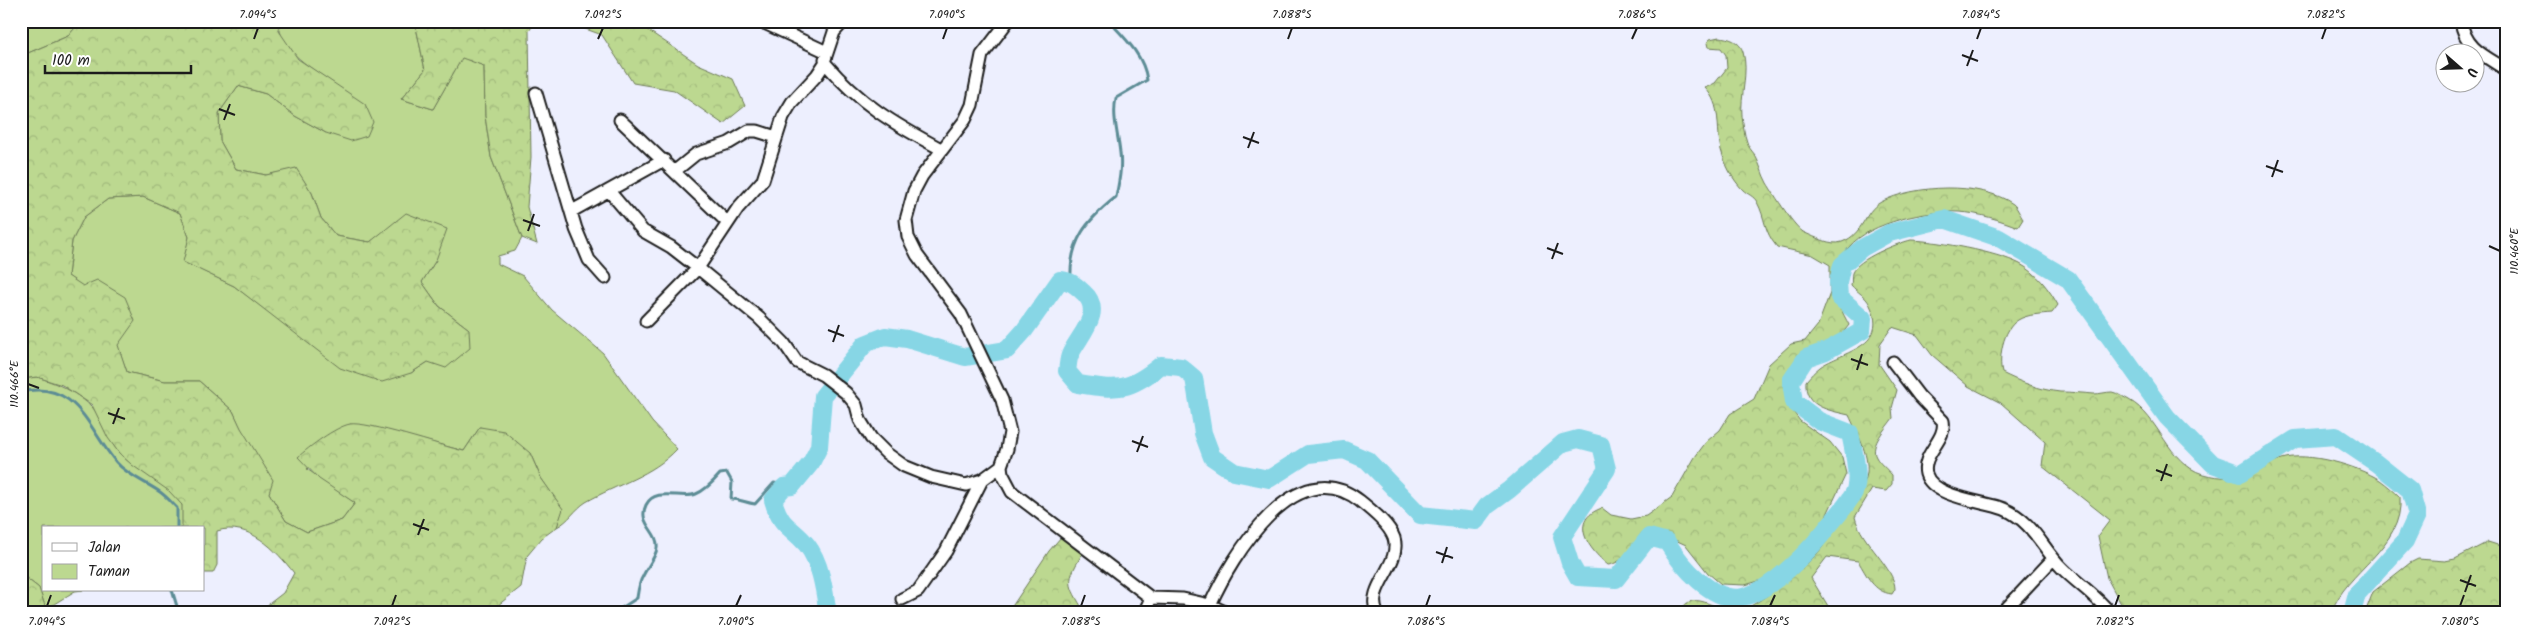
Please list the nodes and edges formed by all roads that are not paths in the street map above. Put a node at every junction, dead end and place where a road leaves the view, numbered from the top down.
1 (760, 21) edge
2 (844, 21) edge
3 (1008, 21) edge
4 (2460, 21) edge
5 (826, 57) junction
6 (2507, 70) edge
7 (536, 93) dead end
8 (620, 120) dead end
9 (776, 137) junction
10 (941, 149) junction
11 (664, 160) junction
12 (675, 171) junction
13 (608, 191) junction
14 (572, 211) junction
15 (728, 223) junction
16 (698, 268) junction
17 (605, 278) dead end
18 (646, 321) dead end
19 (1893, 362) dead end
20 (1001, 466) junction
21 (982, 480) junction
22 (2054, 559) junction
23 (1151, 598) junction
24 (902, 599) dead end
25 (1210, 605) junction
26 (1144, 613) edge
27 (1226, 613) edge
28 (1378, 613) edge
29 (2002, 613) edge
30 (2110, 613) edge

1 - 5 street
2 - 5 street
3 - 10 street
4 - 6 street
5 - 9 street
5 - 10 street
7 - 14 street
8 - 11 street
9 - 12 street
9 - 15 street
10 - 20 street
11 - 12 street
11 - 13 street
12 - 15 street
13 - 14 street
13 - 16 street
14 - 17 street
15 - 16 street
16 - 18 street
16 - 21 street
19 - 22 street
20 - 21 street
20 - 23 street
21 - 24 street
22 - 29 street
22 - 30 street
23 - 25 street
23 - 26 street
25 - 27 street
25 - 28 street

